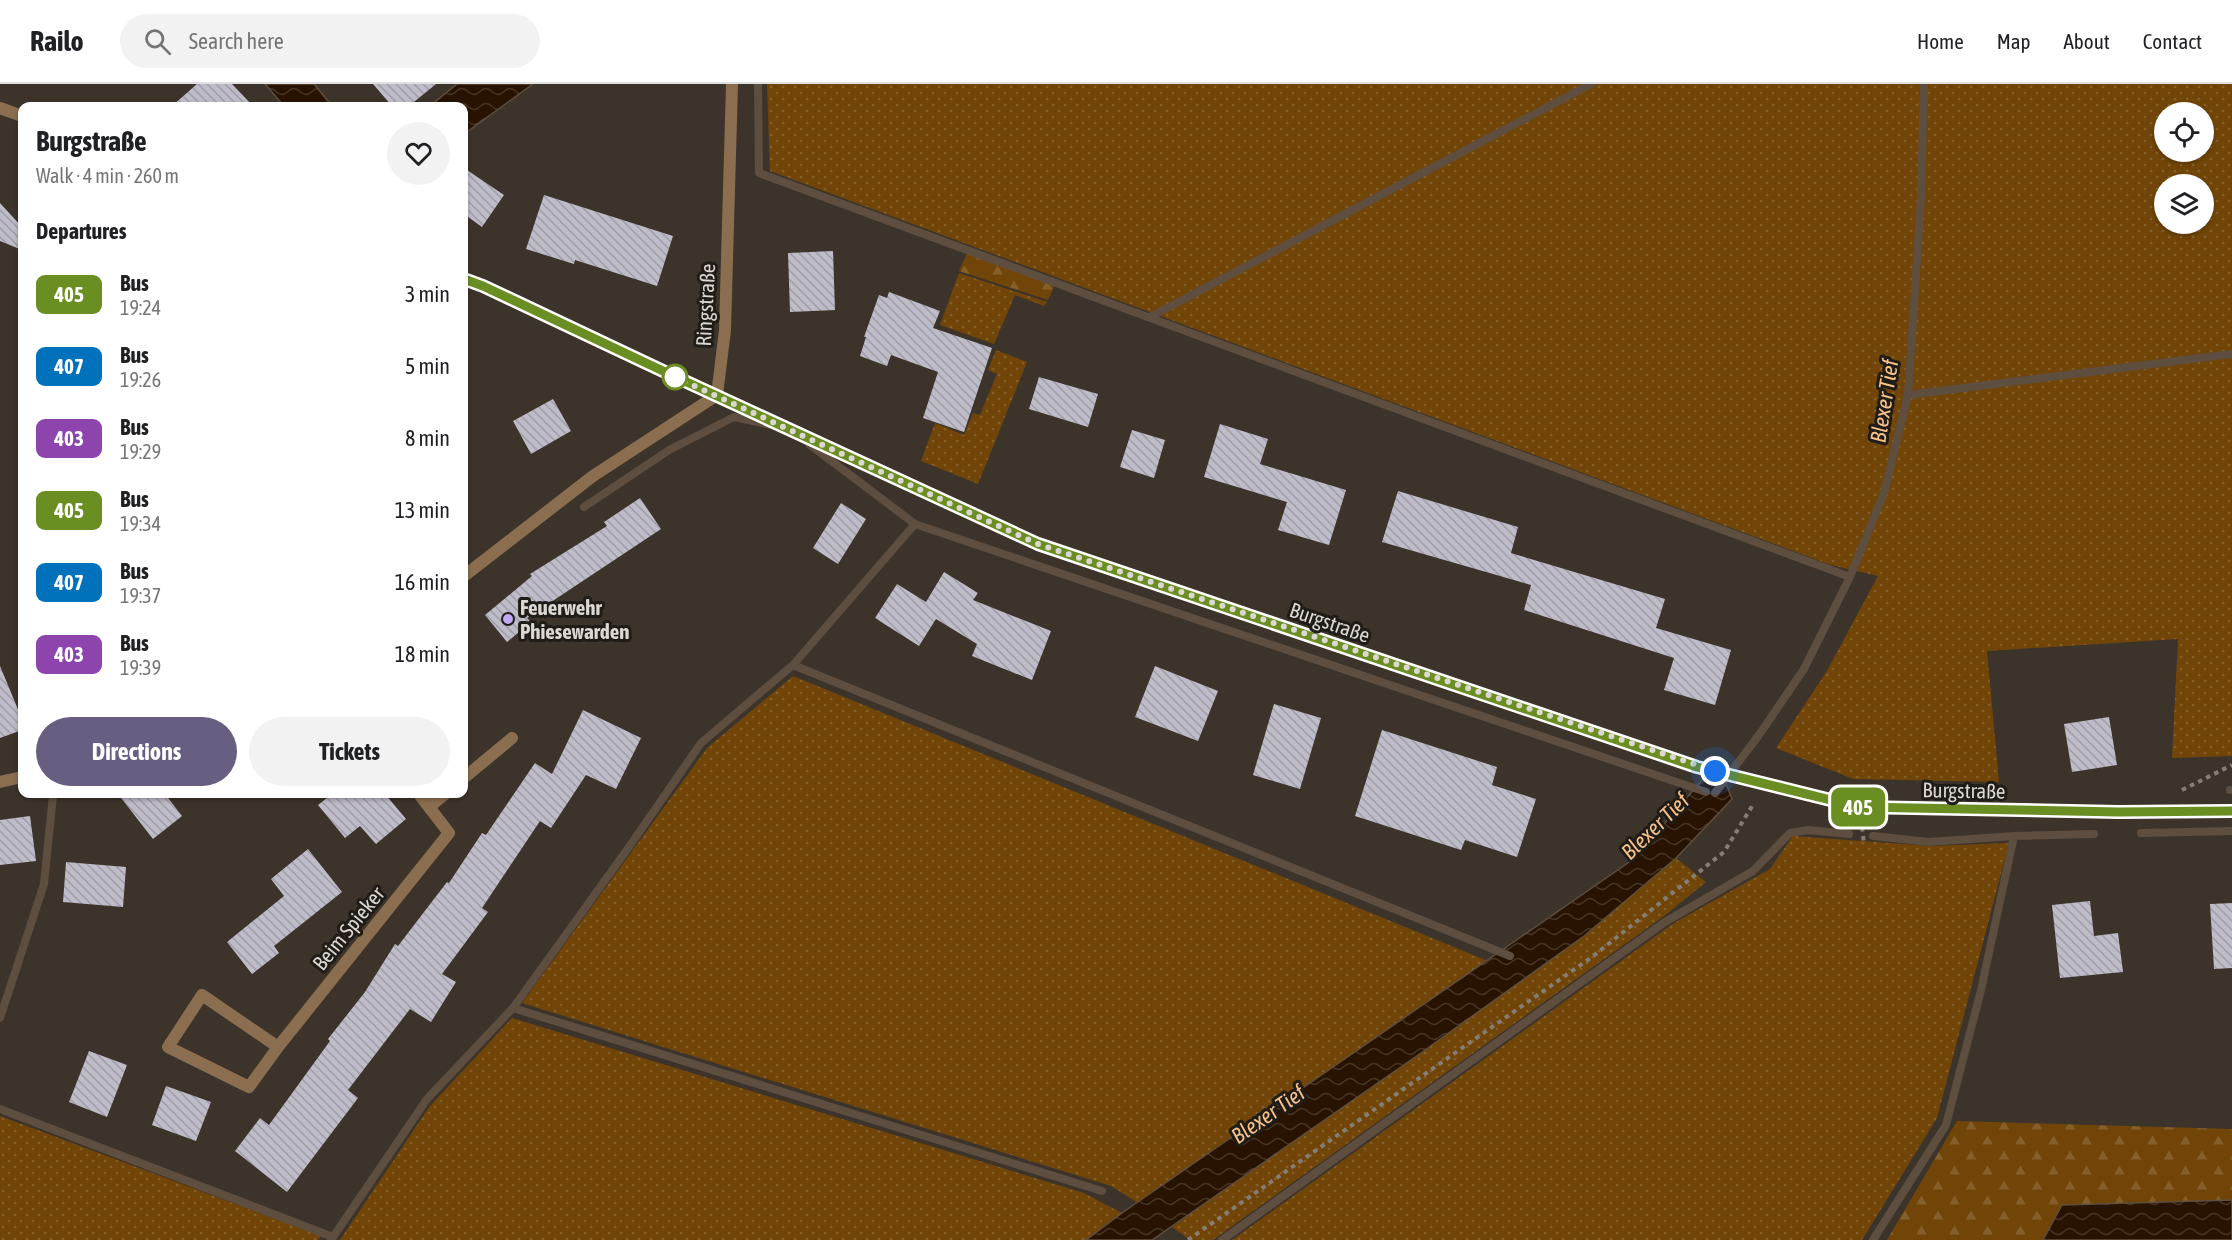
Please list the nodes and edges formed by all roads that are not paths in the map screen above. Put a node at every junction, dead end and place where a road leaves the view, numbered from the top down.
1 (732, 84) edge
2 (0, 108) edge
3 (18, 115) edge
4 (468, 281) edge
5 (717, 395) junction
6 (468, 573) edge
7 (512, 738) dead end
8 (468, 775) edge
9 (18, 778) edge
10 (0, 782) edge
11 (422, 798) edge
12 (440, 798) edge
13 (429, 807) junction
14 (2232, 811) edge
15 (278, 1047) junction

1 - 5 street, Ringstraße
2 - 3 street
4 - 5 street, Burgstraße
5 - 6 street
5 - 14 street, Burgstraße
7 - 8 street
9 - 10 street
11 - 13 street, Beim Spieker
12 - 13 street
13 - 15 street, Beim Spieker
15 - 15 street, Beim Spieker

